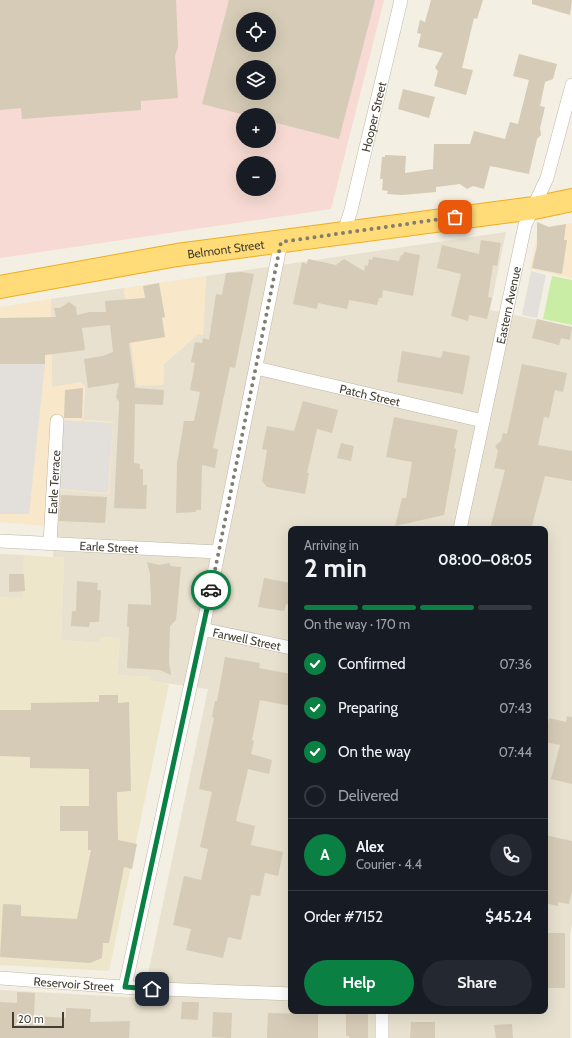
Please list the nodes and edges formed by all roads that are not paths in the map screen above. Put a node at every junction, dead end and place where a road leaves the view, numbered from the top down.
1 (402, 0) edge
2 (572, 85) edge
3 (572, 200) edge
4 (534, 208) junction
5 (344, 232) junction
6 (281, 242) junction
7 (0, 287) edge
8 (256, 368) junction
9 (57, 421) dead end
10 (483, 421) junction
11 (461, 526) edge
12 (0, 541) edge
13 (50, 543) junction
14 (218, 552) junction
15 (202, 629) junction
16 (288, 647) edge
17 (0, 978) edge
18 (125, 987) junction
19 (288, 994) edge
20 (382, 1014) edge
21 (382, 1038) edge

1 - 5 street, Hooper Street
2 - 4 street, Eastern Avenue
3 - 4 highway, Belmont Street
4 - 5 highway, Belmont Street
4 - 10 street, Eastern Avenue
5 - 6 highway, Belmont Street
6 - 7 highway, Belmont Street
6 - 8 street
8 - 10 street, Patch Street
8 - 14 street
9 - 13 street, Earle Terrace
10 - 11 street, Eastern Avenue
12 - 13 street, Earle Street
13 - 14 street, Earle Street
14 - 15 street
15 - 16 street, Farwell Street
15 - 18 street
17 - 18 street, Reservoir Street
18 - 19 street, Reservoir Street
20 - 21 street

